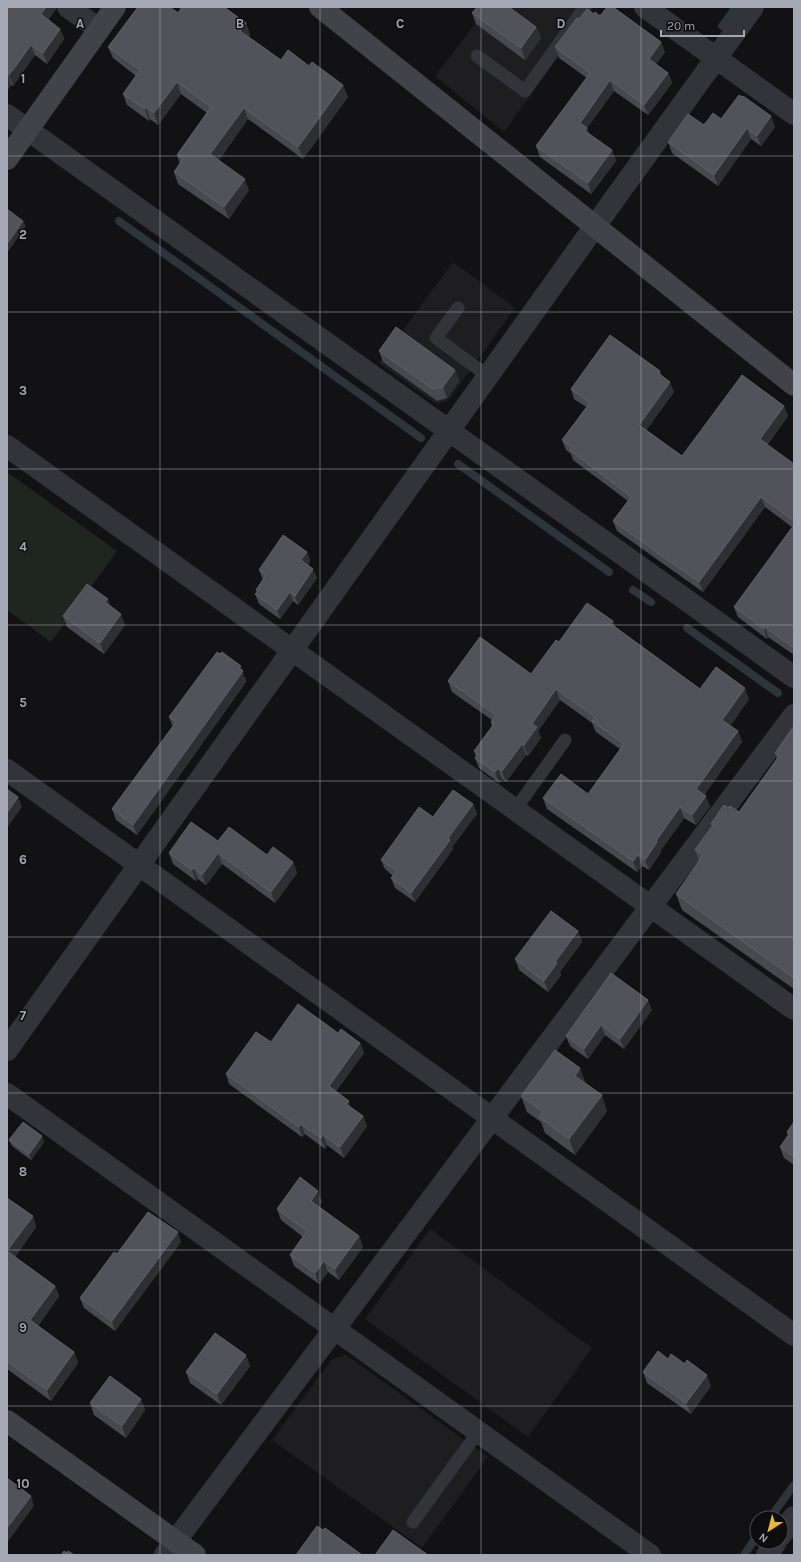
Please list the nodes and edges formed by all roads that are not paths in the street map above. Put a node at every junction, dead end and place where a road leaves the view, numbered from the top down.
1 (68, 7) edge
2 (115, 7) edge
3 (320, 7) edge
4 (585, 7) edge
5 (646, 7) edge
6 (753, 7) edge
7 (99, 29) junction
8 (477, 56) dead end
9 (716, 58) junction
10 (794, 114) edge
11 (7, 115) edge
12 (28, 130) junction
13 (7, 159) edge
14 (595, 226) junction
15 (458, 308) dead end
16 (488, 376) junction
17 (794, 385) edge
18 (449, 431) junction
19 (7, 446) edge
20 (292, 650) junction
21 (794, 677) edge
22 (794, 715) edge
23 (565, 740) dead end
24 (7, 770) edge
25 (515, 810) junction
26 (139, 865) junction
27 (650, 906) junction
28 (794, 1009) edge
29 (7, 1050) edge
30 (7, 1094) edge
31 (492, 1118) junction
32 (334, 1329) junction
33 (794, 1335) edge
34 (7, 1421) edge
35 (478, 1432) junction
36 (413, 1522) dead end
37 (171, 1548) edge
38 (195, 1555) edge
39 (650, 1555) edge

1 - 7 street
2 - 7 street
3 - 14 street
4 - 8 lane
5 - 9 street
6 - 9 street
7 - 12 street
9 - 10 street
9 - 14 street
11 - 12 street
12 - 13 street
12 - 18 street
14 - 16 street
14 - 17 street
15 - 16 lane
16 - 18 street
18 - 20 street
18 - 21 street
19 - 20 street
20 - 25 street
20 - 26 street
22 - 27 street
23 - 25 lane
24 - 26 street
25 - 27 street
26 - 29 street
26 - 31 street
27 - 28 street
27 - 31 street
30 - 32 street
31 - 32 street
31 - 33 street
32 - 35 street
32 - 37 street
34 - 37 street
35 - 36 lane
35 - 39 street
37 - 38 street

